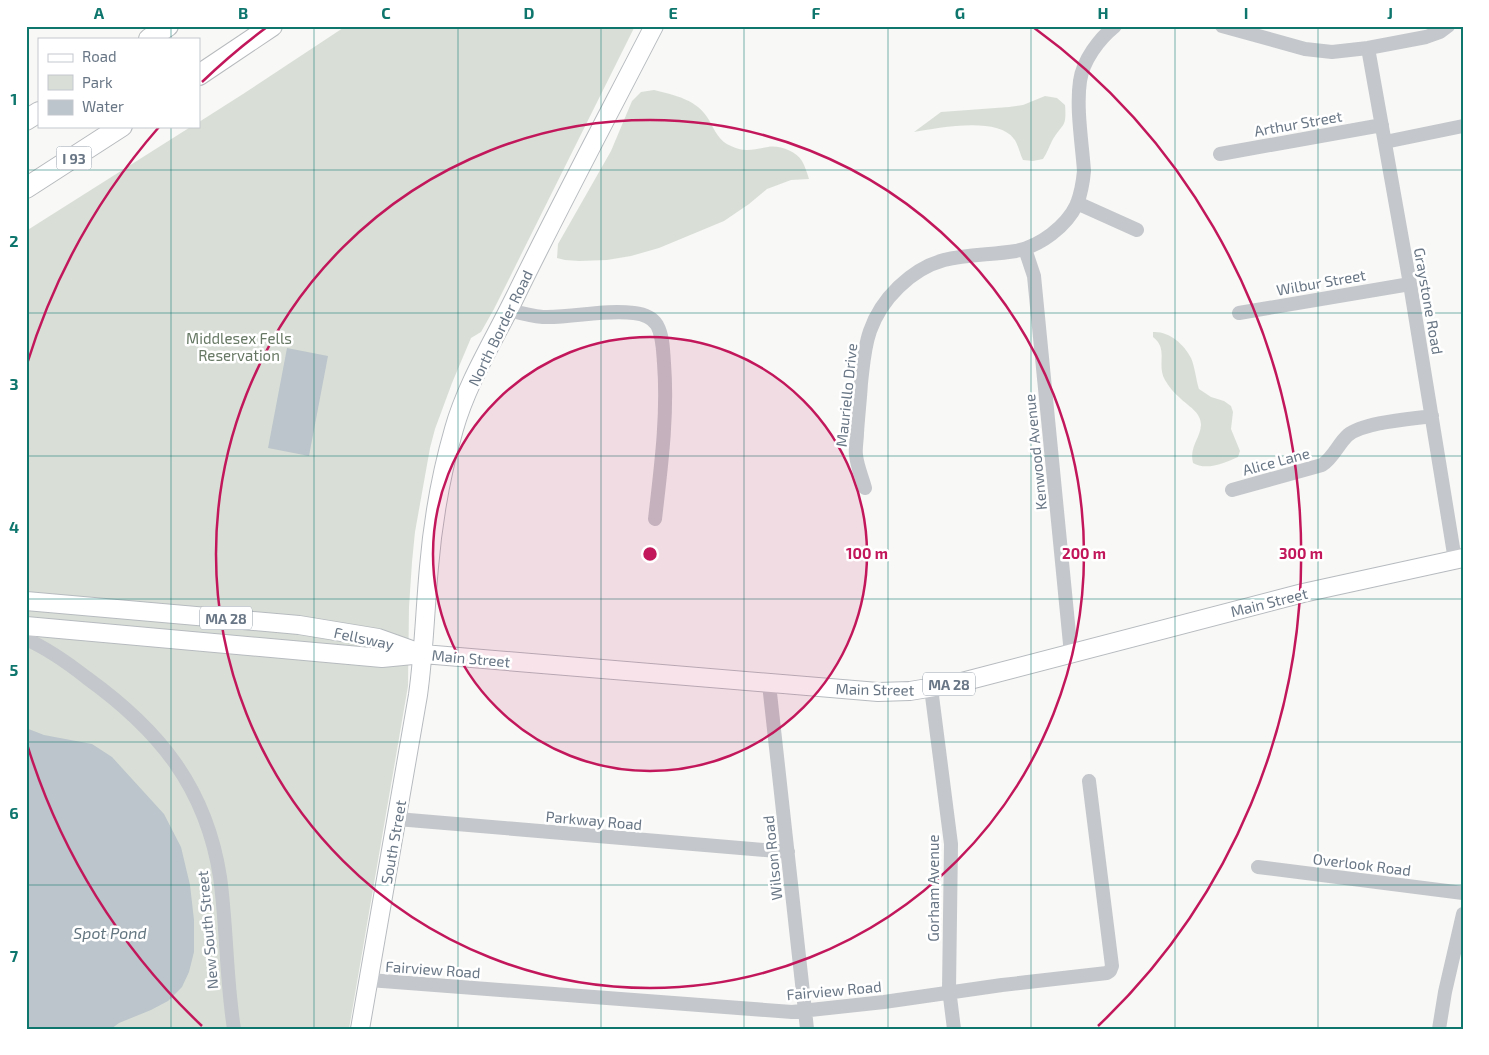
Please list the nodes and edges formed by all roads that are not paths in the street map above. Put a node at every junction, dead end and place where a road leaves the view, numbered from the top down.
1 (168, 26) edge
2 (272, 26) edge
3 (654, 26) edge
4 (1114, 26) edge
5 (1222, 26) edge
6 (1448, 26) edge
7 (150, 38) edge
8 (1368, 48) junction
9 (200, 74) edge
10 (38, 113) edge
11 (26, 120) edge
12 (1382, 125) junction
13 (1463, 126) edge
14 (119, 128) edge
15 (1385, 142) junction
16 (1220, 154) dead end
17 (26, 188) edge
18 (1077, 203) junction
19 (1137, 230) dead end
20 (1025, 249) junction
21 (1410, 284) junction
22 (509, 310) junction
23 (1239, 313) dead end
24 (1432, 416) junction
25 (865, 488) dead end
26 (1232, 490) dead end
27 (655, 519) dead end
28 (1459, 559) edge
29 (26, 601) edge
30 (26, 626) edge
31 (26, 639) edge
32 (423, 654) junction
33 (1071, 654) junction
34 (769, 684) junction
35 (931, 688) junction
36 (1089, 781) dead end
37 (398, 820) junction
38 (788, 852) junction
39 (1258, 868) dead end
40 (1463, 893) edge
41 (1463, 914) edge
42 (368, 980) junction
43 (949, 994) junction
44 (805, 1011) junction
45 (234, 1029) edge
46 (360, 1029) edge
47 (807, 1029) edge
48 (954, 1029) edge
49 (1439, 1029) edge

1 - 7 highway
2 - 9 highway
3 - 22 main road, North Border Road
4 - 18 street, Mauriello Drive
5 - 8 street
6 - 8 street
8 - 12 street, Graystone Road
10 - 11 highway
12 - 15 street, Graystone Road
12 - 16 street, Arthur Street
13 - 15 street
14 - 17 highway, I 93
15 - 21 street, Graystone Road
18 - 19 street
18 - 20 street, Mauriello Drive
20 - 25 street, Mauriello Drive
20 - 33 street, Kenwood Avenue
21 - 23 street, Wilbur Street
21 - 24 street, Graystone Road
22 - 27 street
22 - 32 main road, North Border Road
24 - 26 street, Alice Lane
24 - 28 street, Graystone Road
28 - 33 main road, Main Street / MA 28
29 - 32 main road, Fellsway / MA 28
30 - 32 main road, Fellsway / MA 28
31 - 45 street, New South Street
32 - 34 main road, Main Street / MA 28
32 - 37 main road, South Street
33 - 35 main road, Main Street / MA 28
34 - 35 main road, Main Street / MA 28
34 - 38 street, Wilson Road
35 - 43 street, Gorham Avenue
36 - 43 street, Fairview Road
37 - 38 street, Parkway Road
37 - 42 main road, South Street
38 - 44 street, Wilson Road
39 - 40 street, Overlook Road
41 - 49 street
42 - 44 street, Fairview Road
42 - 46 main road, South Street
43 - 44 street, Fairview Road
43 - 48 street, Gorham Avenue
44 - 47 street, Wilson Road

